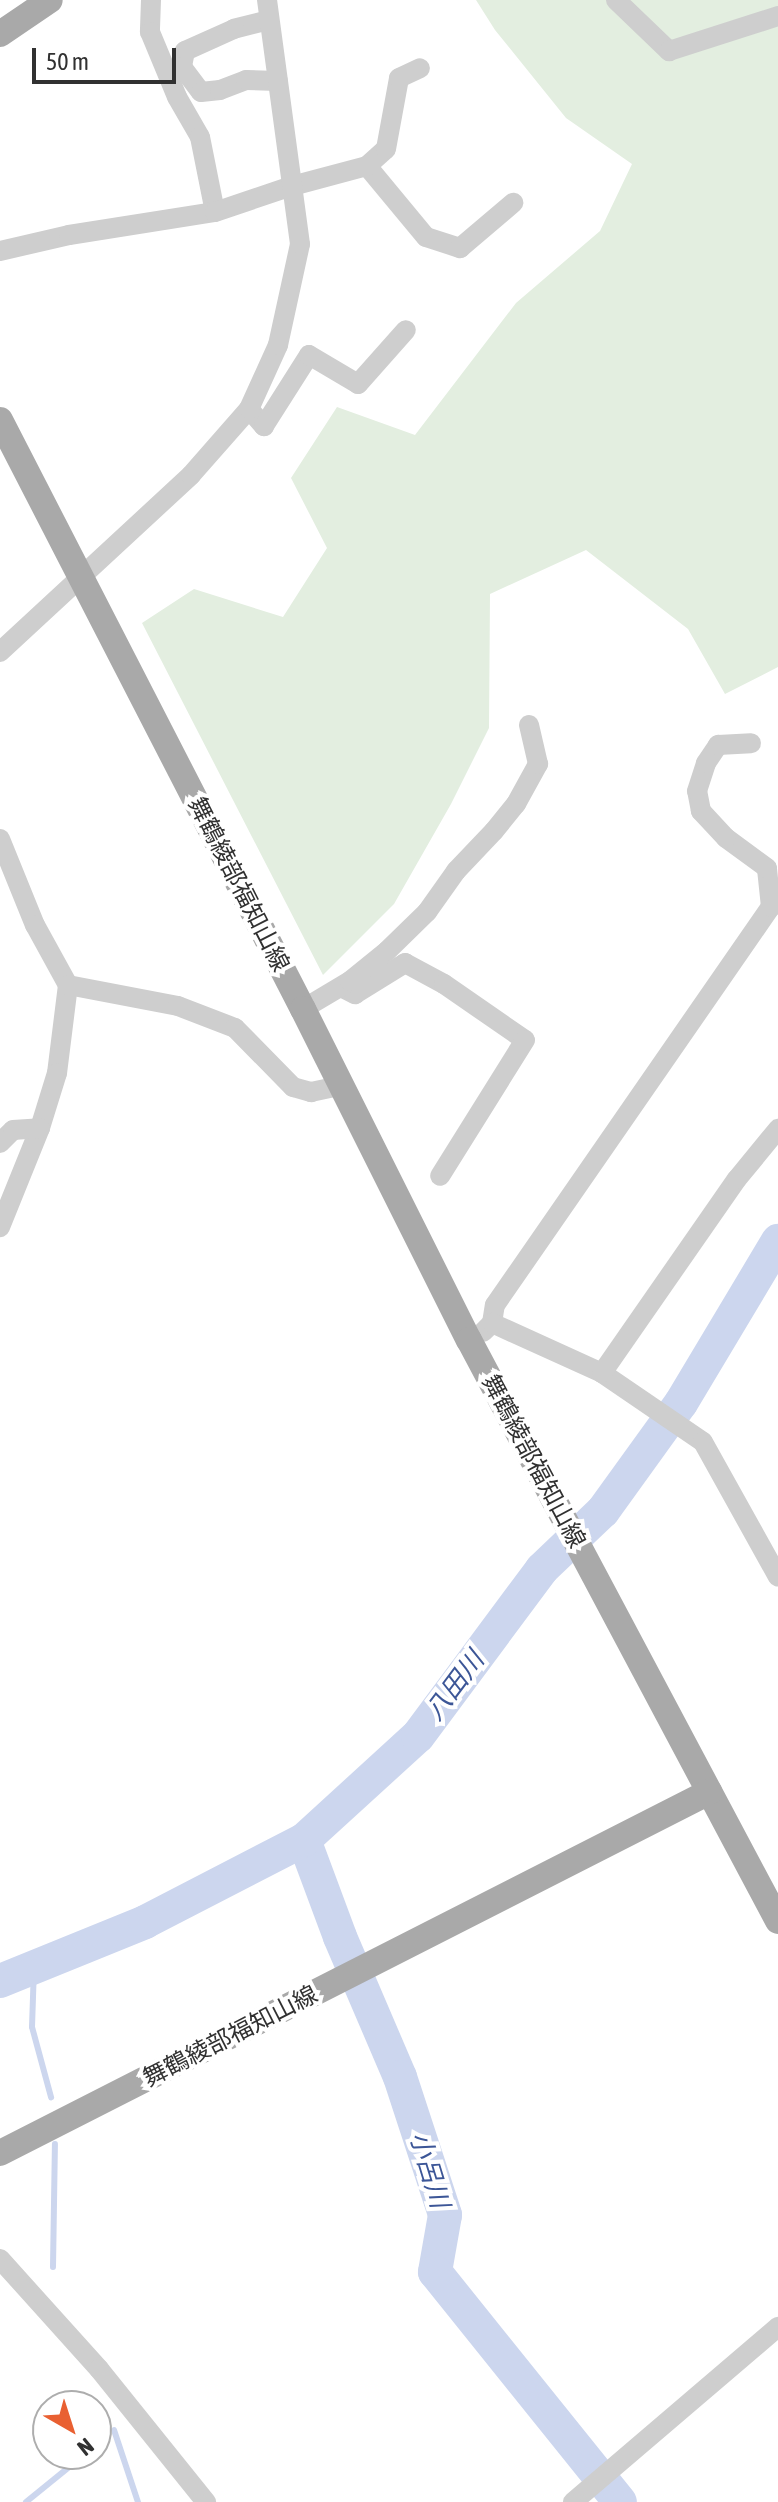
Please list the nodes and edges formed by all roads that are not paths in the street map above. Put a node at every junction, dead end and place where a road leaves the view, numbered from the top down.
1 (50, 0) edge
2 (151, 0) edge
3 (616, 0) edge
4 (268, 10) edge
5 (778, 16) edge
6 (0, 34) edge
7 (420, 68) dead end
8 (278, 81) junction
9 (367, 166) junction
10 (292, 186) junction
11 (513, 203) dead end
12 (215, 212) junction
13 (0, 251) edge
14 (406, 330) dead end
15 (249, 409) junction
16 (0, 420) edge
17 (82, 579) junction
18 (0, 652) edge
19 (529, 725) dead end
20 (751, 743) dead end
21 (0, 839) edge
22 (68, 985) junction
23 (341, 987) junction
24 (303, 1009) junction
25 (340, 1086) junction
26 (40, 1128) junction
27 (778, 1129) edge
28 (0, 1143) edge
29 (440, 1176) dead end
30 (0, 1227) edge
31 (492, 1323) junction
32 (469, 1340) junction
33 (602, 1373) junction
34 (778, 1577) edge
35 (709, 1792) junction
36 (778, 1921) edge
37 (0, 2153) edge
38 (0, 2259) edge
39 (778, 2327) edge
40 (581, 2498) edge
41 (206, 2502) edge

1 - 6 main road
2 - 12 street
3 - 5 street
4 - 8 street
4 - 8 street
7 - 9 street
8 - 10 street
9 - 10 street
9 - 11 street
10 - 12 street
10 - 15 street
12 - 13 street
14 - 15 street
15 - 17 street
16 - 17 main road, 舞鶴綾部福知山線
17 - 18 street
17 - 24 main road, 舞鶴綾部福知山線
19 - 23 street
20 - 31 street
21 - 22 street
22 - 25 street
22 - 26 street
23 - 24 street
23 - 29 street
24 - 25 main road, 舞鶴綾部福知山線
25 - 32 main road, 舞鶴綾部福知山線
26 - 28 street
26 - 30 street
27 - 33 street
31 - 32 street
31 - 33 street
32 - 35 main road, 舞鶴綾部福知山線
33 - 34 street
35 - 36 main road
35 - 37 main road, 舞鶴綾部福知山線
38 - 41 street
39 - 40 street

